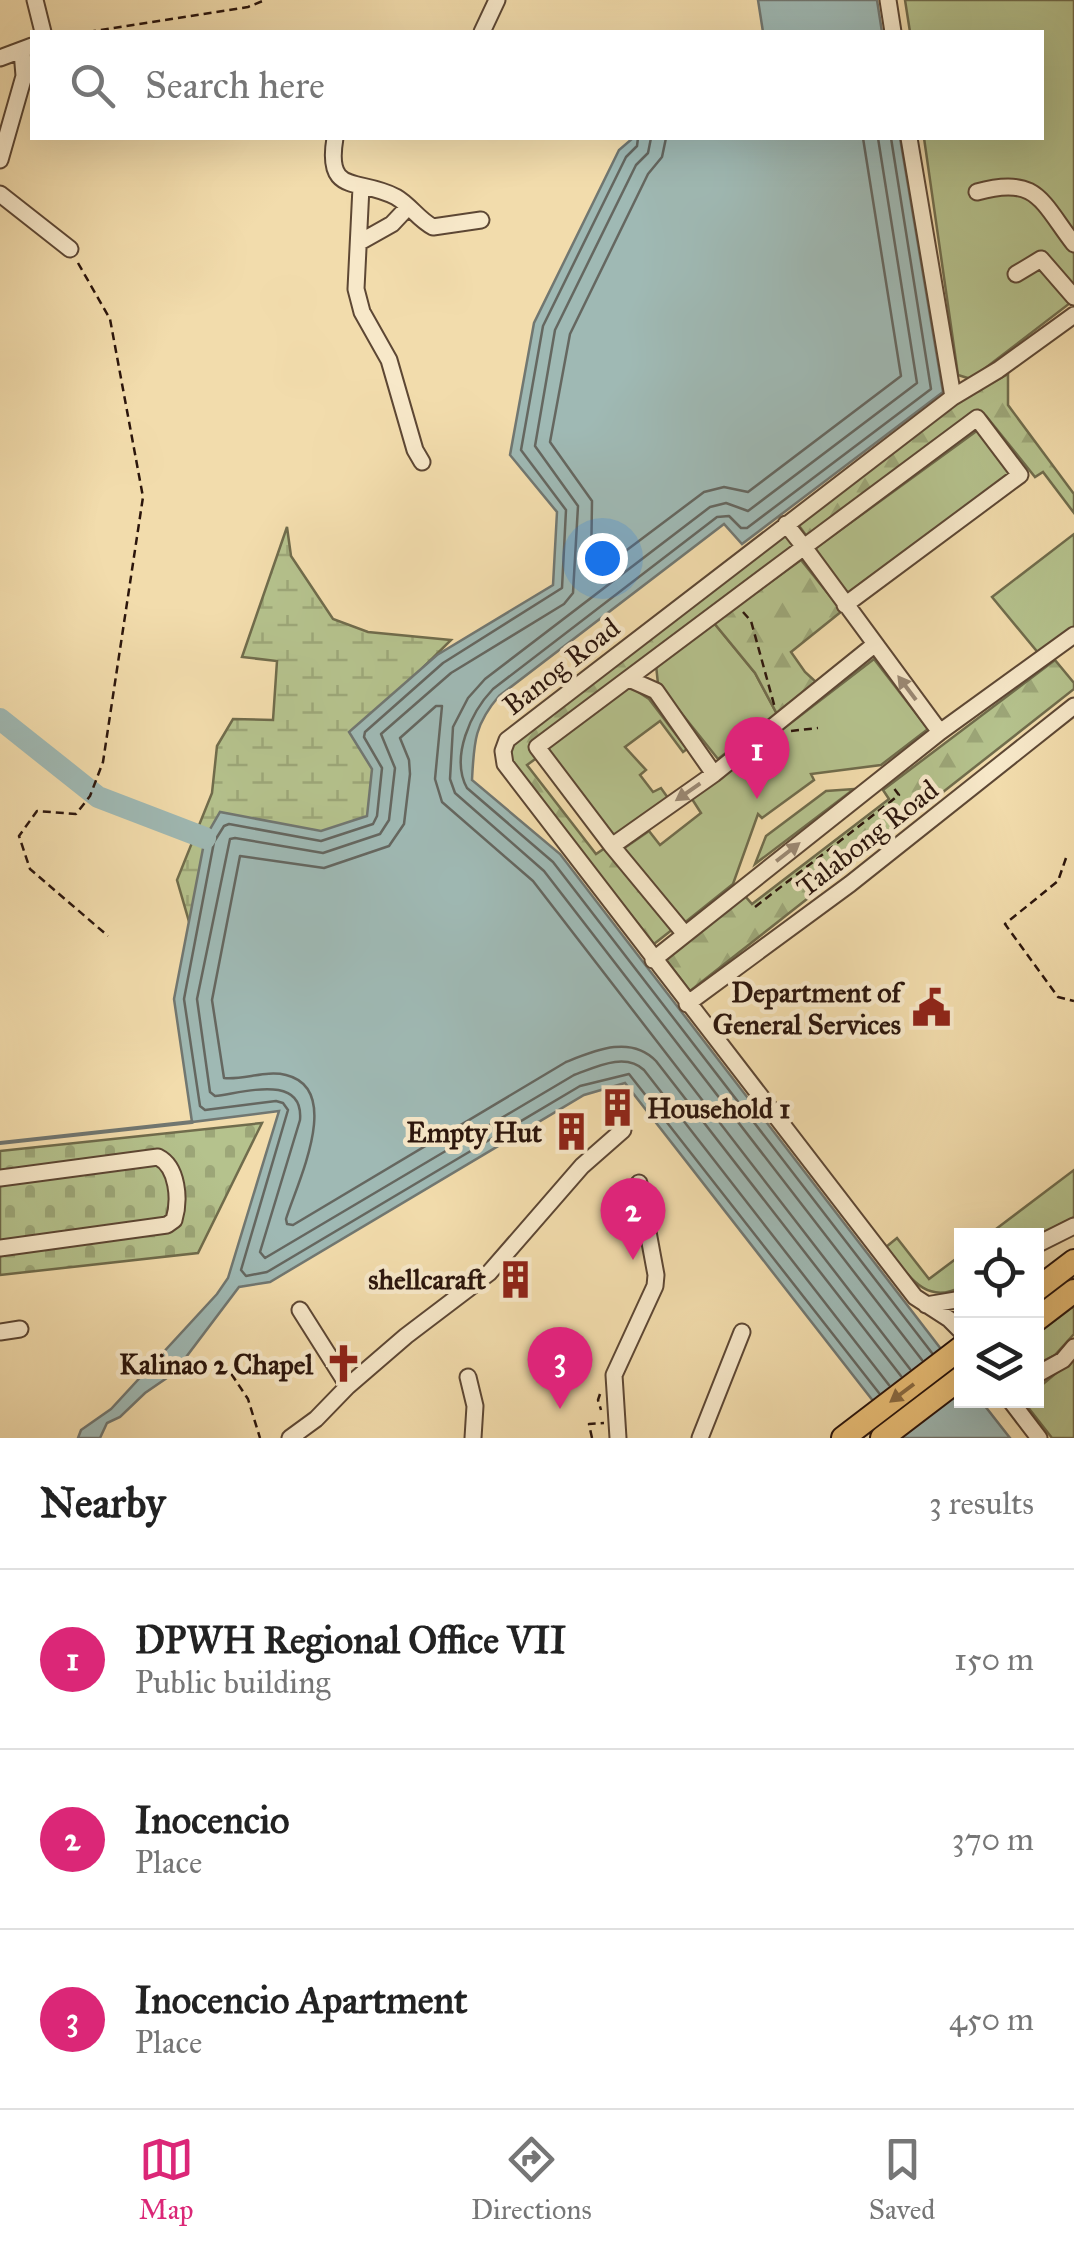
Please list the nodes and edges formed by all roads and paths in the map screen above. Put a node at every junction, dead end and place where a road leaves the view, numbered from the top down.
1 (34, 0) edge
2 (265, 0) edge
3 (497, 0) edge
4 (888, 0) edge
5 (42, 30) edge
6 (101, 30) edge
7 (483, 30) edge
8 (893, 30) edge
9 (28, 57) edge
10 (0, 58) edge
11 (335, 140) edge
12 (909, 140) edge
13 (0, 160) edge
14 (361, 187) junction
15 (976, 192) dead end
16 (0, 194) edge
17 (408, 207) junction
18 (481, 220) dead end
19 (360, 242) junction
20 (1074, 244) edge
21 (70, 248) joint
22 (1016, 274) dead end
23 (1074, 298) edge
24 (1074, 315) edge
25 (953, 398) junction
26 (422, 462) dead end
27 (786, 524) junction
28 (804, 548) junction
29 (734, 599) junction
30 (845, 605) junction
31 (1069, 639) edge
32 (874, 645) junction
33 (1074, 658) edge
34 (653, 660) junction
35 (629, 679) junction
36 (656, 691) junction
37 (1074, 706) edge
38 (782, 721) junction
39 (818, 728) dead end
40 (940, 732) junction
41 (714, 774) junction
42 (884, 776) junction
43 (612, 846) junction
44 (1066, 858) dead end
45 (756, 908) dead end
46 (684, 934) junction
47 (108, 936) dead end
48 (653, 960) junction
49 (1074, 1001) edge
50 (687, 1004) junction
51 (623, 1130) dead end
52 (0, 1178) edge
53 (640, 1183) dead end
54 (1074, 1226) edge
55 (1044, 1241) edge
56 (0, 1248) edge
57 (1074, 1261) edge
58 (1044, 1284) edge
59 (1074, 1292) edge
60 (954, 1300) edge
61 (926, 1305) junction
62 (300, 1310) dead end
63 (1039, 1318) edge
64 (954, 1325) edge
65 (20, 1328) dead end
66 (0, 1332) edge
67 (742, 1332) dead end
68 (1074, 1347) edge
69 (954, 1353) edge
70 (224, 1363) dead end
71 (1044, 1371) edge
72 (468, 1377) dead end
73 (603, 1383) dead end
74 (954, 1383) edge
75 (348, 1386) junction
76 (1017, 1408) edge
77 (260, 1438) edge
78 (290, 1438) edge
79 (473, 1438) edge
80 (592, 1438) edge
81 (618, 1438) edge
82 (700, 1438) edge
83 (843, 1438) edge
84 (882, 1438) edge
85 (1038, 1438) edge

1 - 5 street
2 - 6 path
3 - 7 street
4 - 8 street
9 - 10 street
9 - 13 street
11 - 14 street
12 - 25 street
14 - 17 street
14 - 19 street
15 - 20 street
16 - 21 street
17 - 18 street
17 - 19 street
19 - 26 street
21 - 47 path
22 - 23 street
24 - 25 street, Banog Road
25 - 27 street, Banog Road
27 - 28 street
27 - 48 street, Banog Road
28 - 29 street
28 - 30 street
28 - 30 street
29 - 34 street
29 - 38 path
30 - 32 street
31 - 33 street
31 - 40 street
32 - 38 street
40 -> 32 street
34 - 35 street
34 - 36 street
35 - 36 street
35 - 43 street
36 - 41 street
37 - 50 street, Talabong Road
38 - 39 path
38 - 41 street
40 - 42 street
41 -> 43 street
42 - 45 path
46 -> 42 street
43 - 46 street
44 - 49 path
46 - 48 street
48 - 50 street, Banog Road
50 - 61 street, Banog Road
51 - 75 street
52 - 56 street
53 - 81 street
54 - 55 street
57 - 58 highway
59 - 63 highway
60 - 61 street
61 - 64 street, Banog Road
62 - 75 street
65 - 66 street
67 - 82 street
68 - 71 street
69 -> 83 highway
70 - 77 path
72 - 79 street
73 - 80 path
74 - 84 highway
75 - 78 street
76 - 85 street

